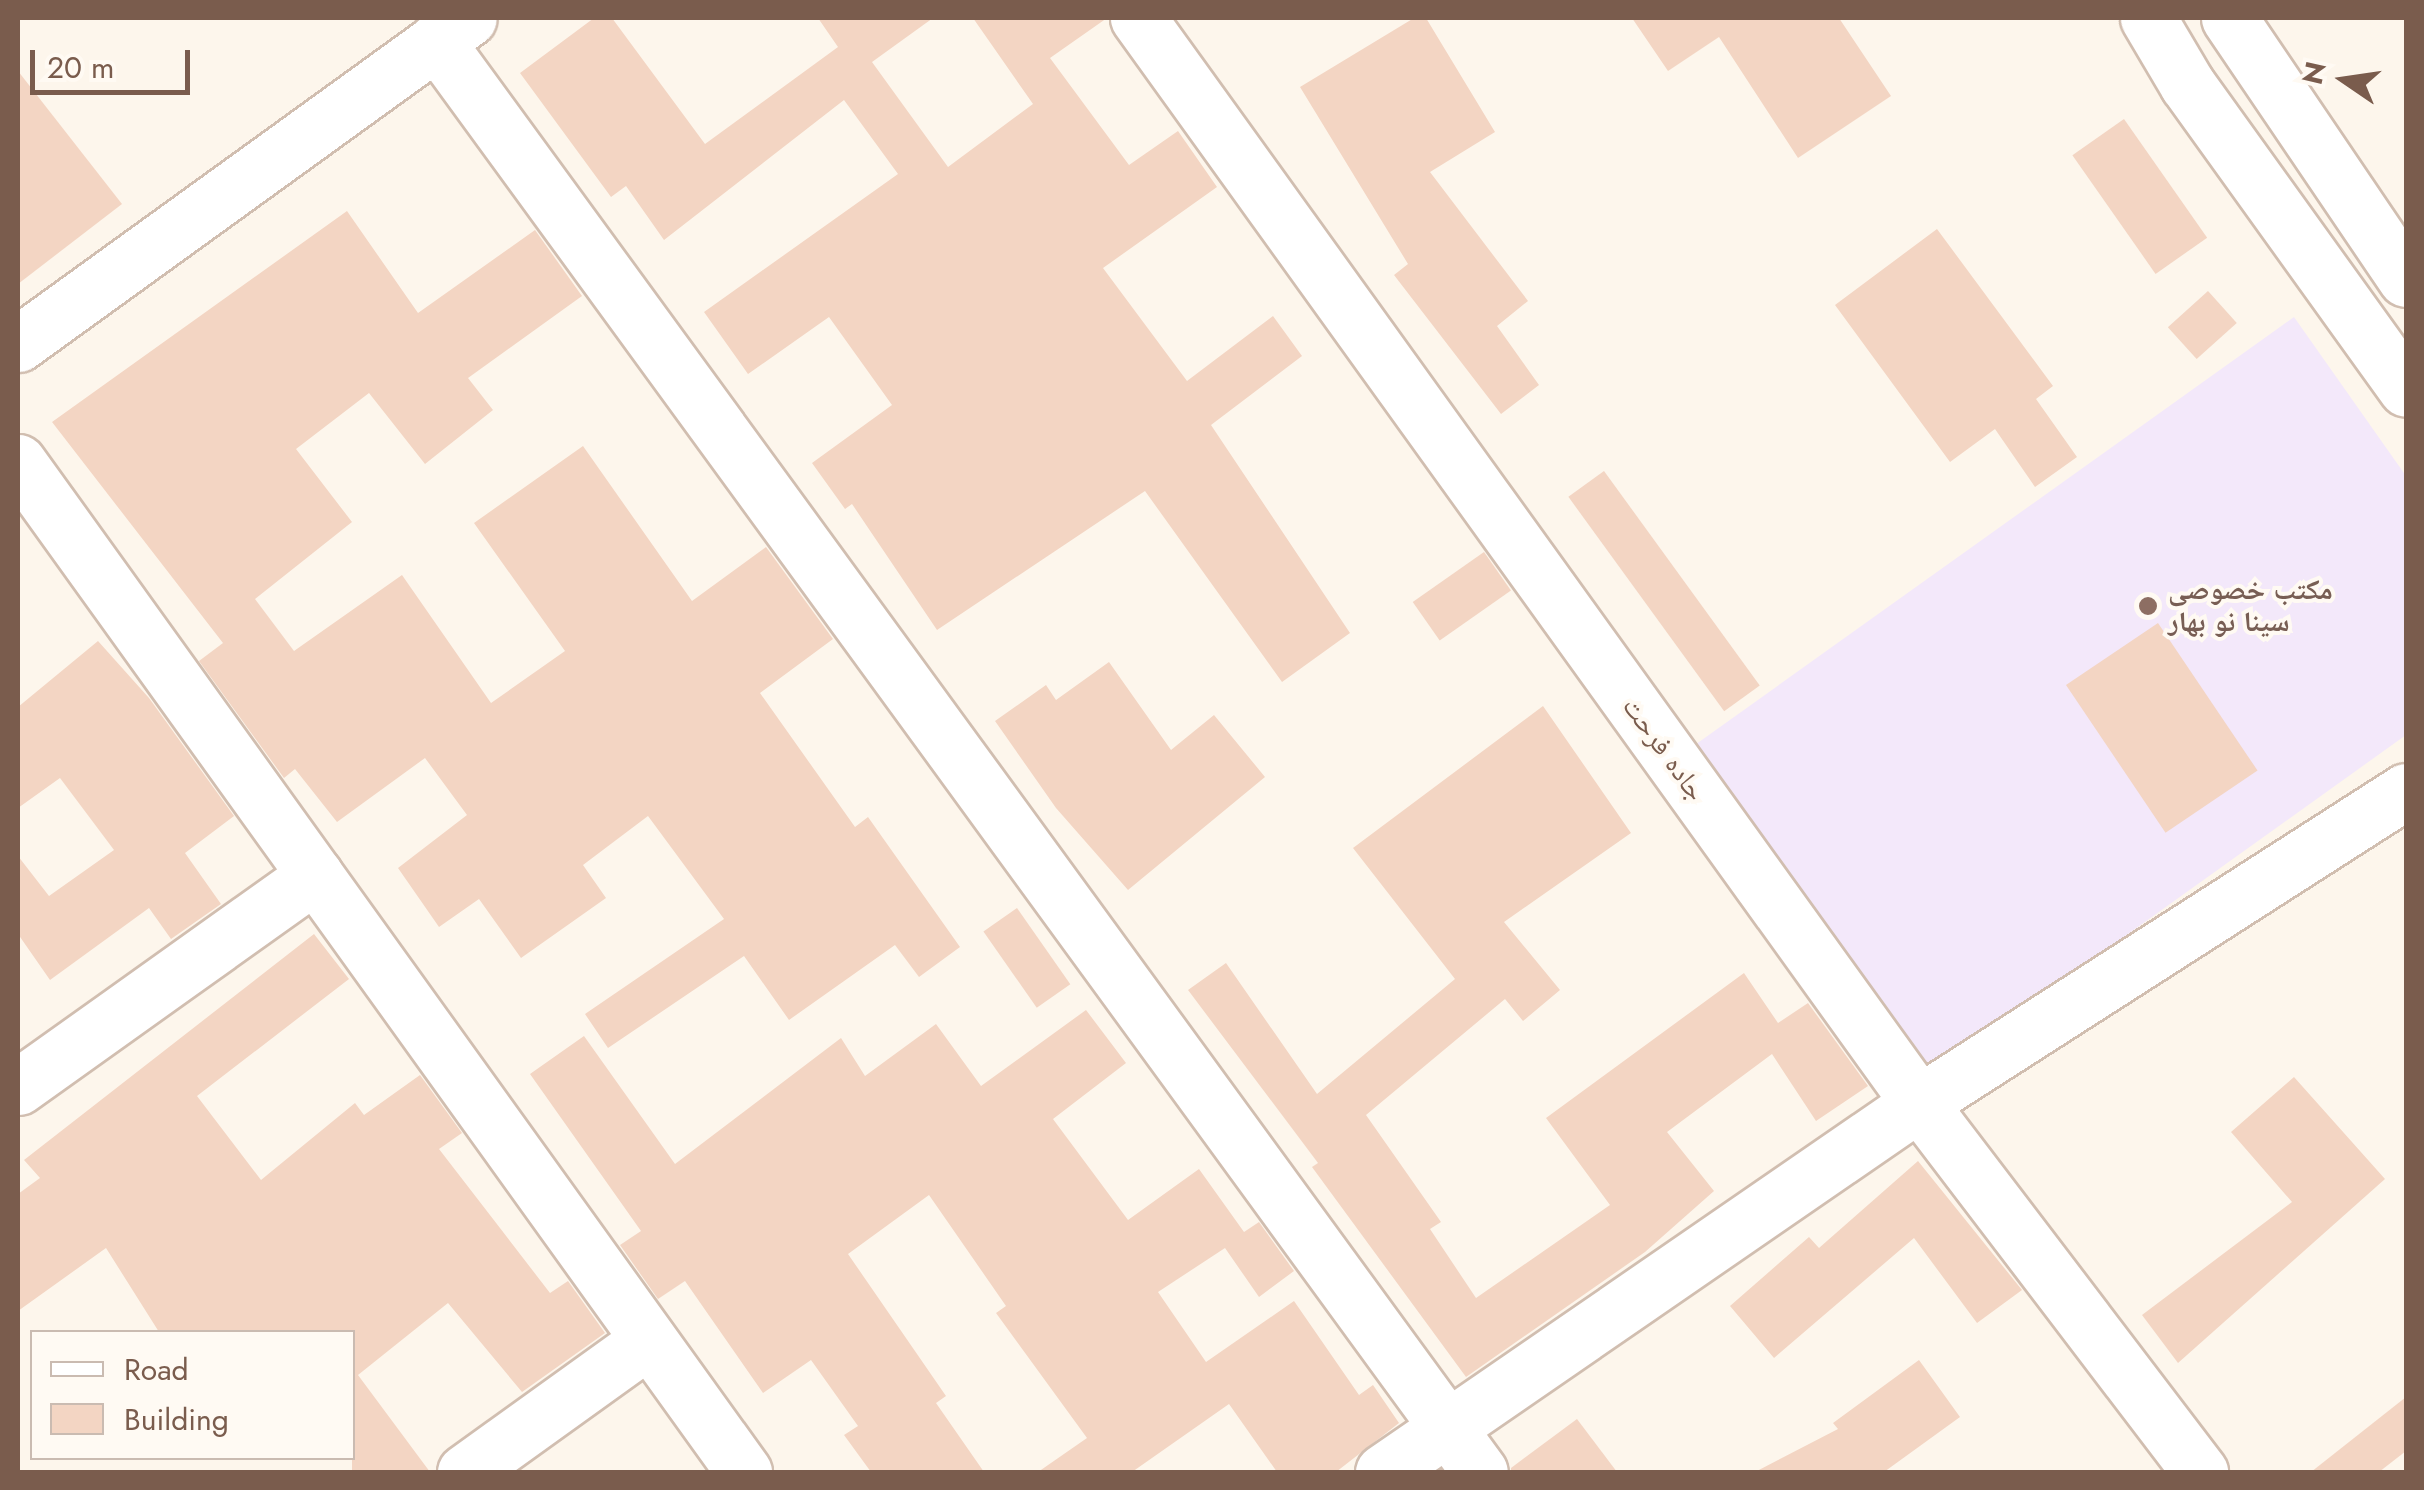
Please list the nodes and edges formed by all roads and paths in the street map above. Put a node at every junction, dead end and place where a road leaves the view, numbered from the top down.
1 (1138, 18) edge
2 (2148, 18) edge
3 (2251, 26) edge
4 (453, 29) edge
5 (2187, 84) junction
6 (2406, 279) edge
7 (18, 344) edge
8 (2406, 390) edge
9 (18, 462) edge
10 (2406, 791) edge
11 (315, 875) junction
12 (18, 1087) edge
13 (1919, 1102) junction
14 (649, 1340) junction
15 (1446, 1428) junction
16 (465, 1472) edge
17 (744, 1472) edge
18 (1383, 1472) edge
19 (1480, 1472) edge
20 (2200, 1472) edge

1 - 13 street, جاده فرحت
2 - 5 street
3 - 5 street
3 - 6 street
4 - 7 street
4 - 15 street
5 - 8 street
9 - 11 street
10 - 13 street
11 - 12 street
11 - 14 street
13 - 15 street
13 - 20 street, جاده فرحت
14 - 16 street
14 - 17 street
15 - 18 street
15 - 19 street

